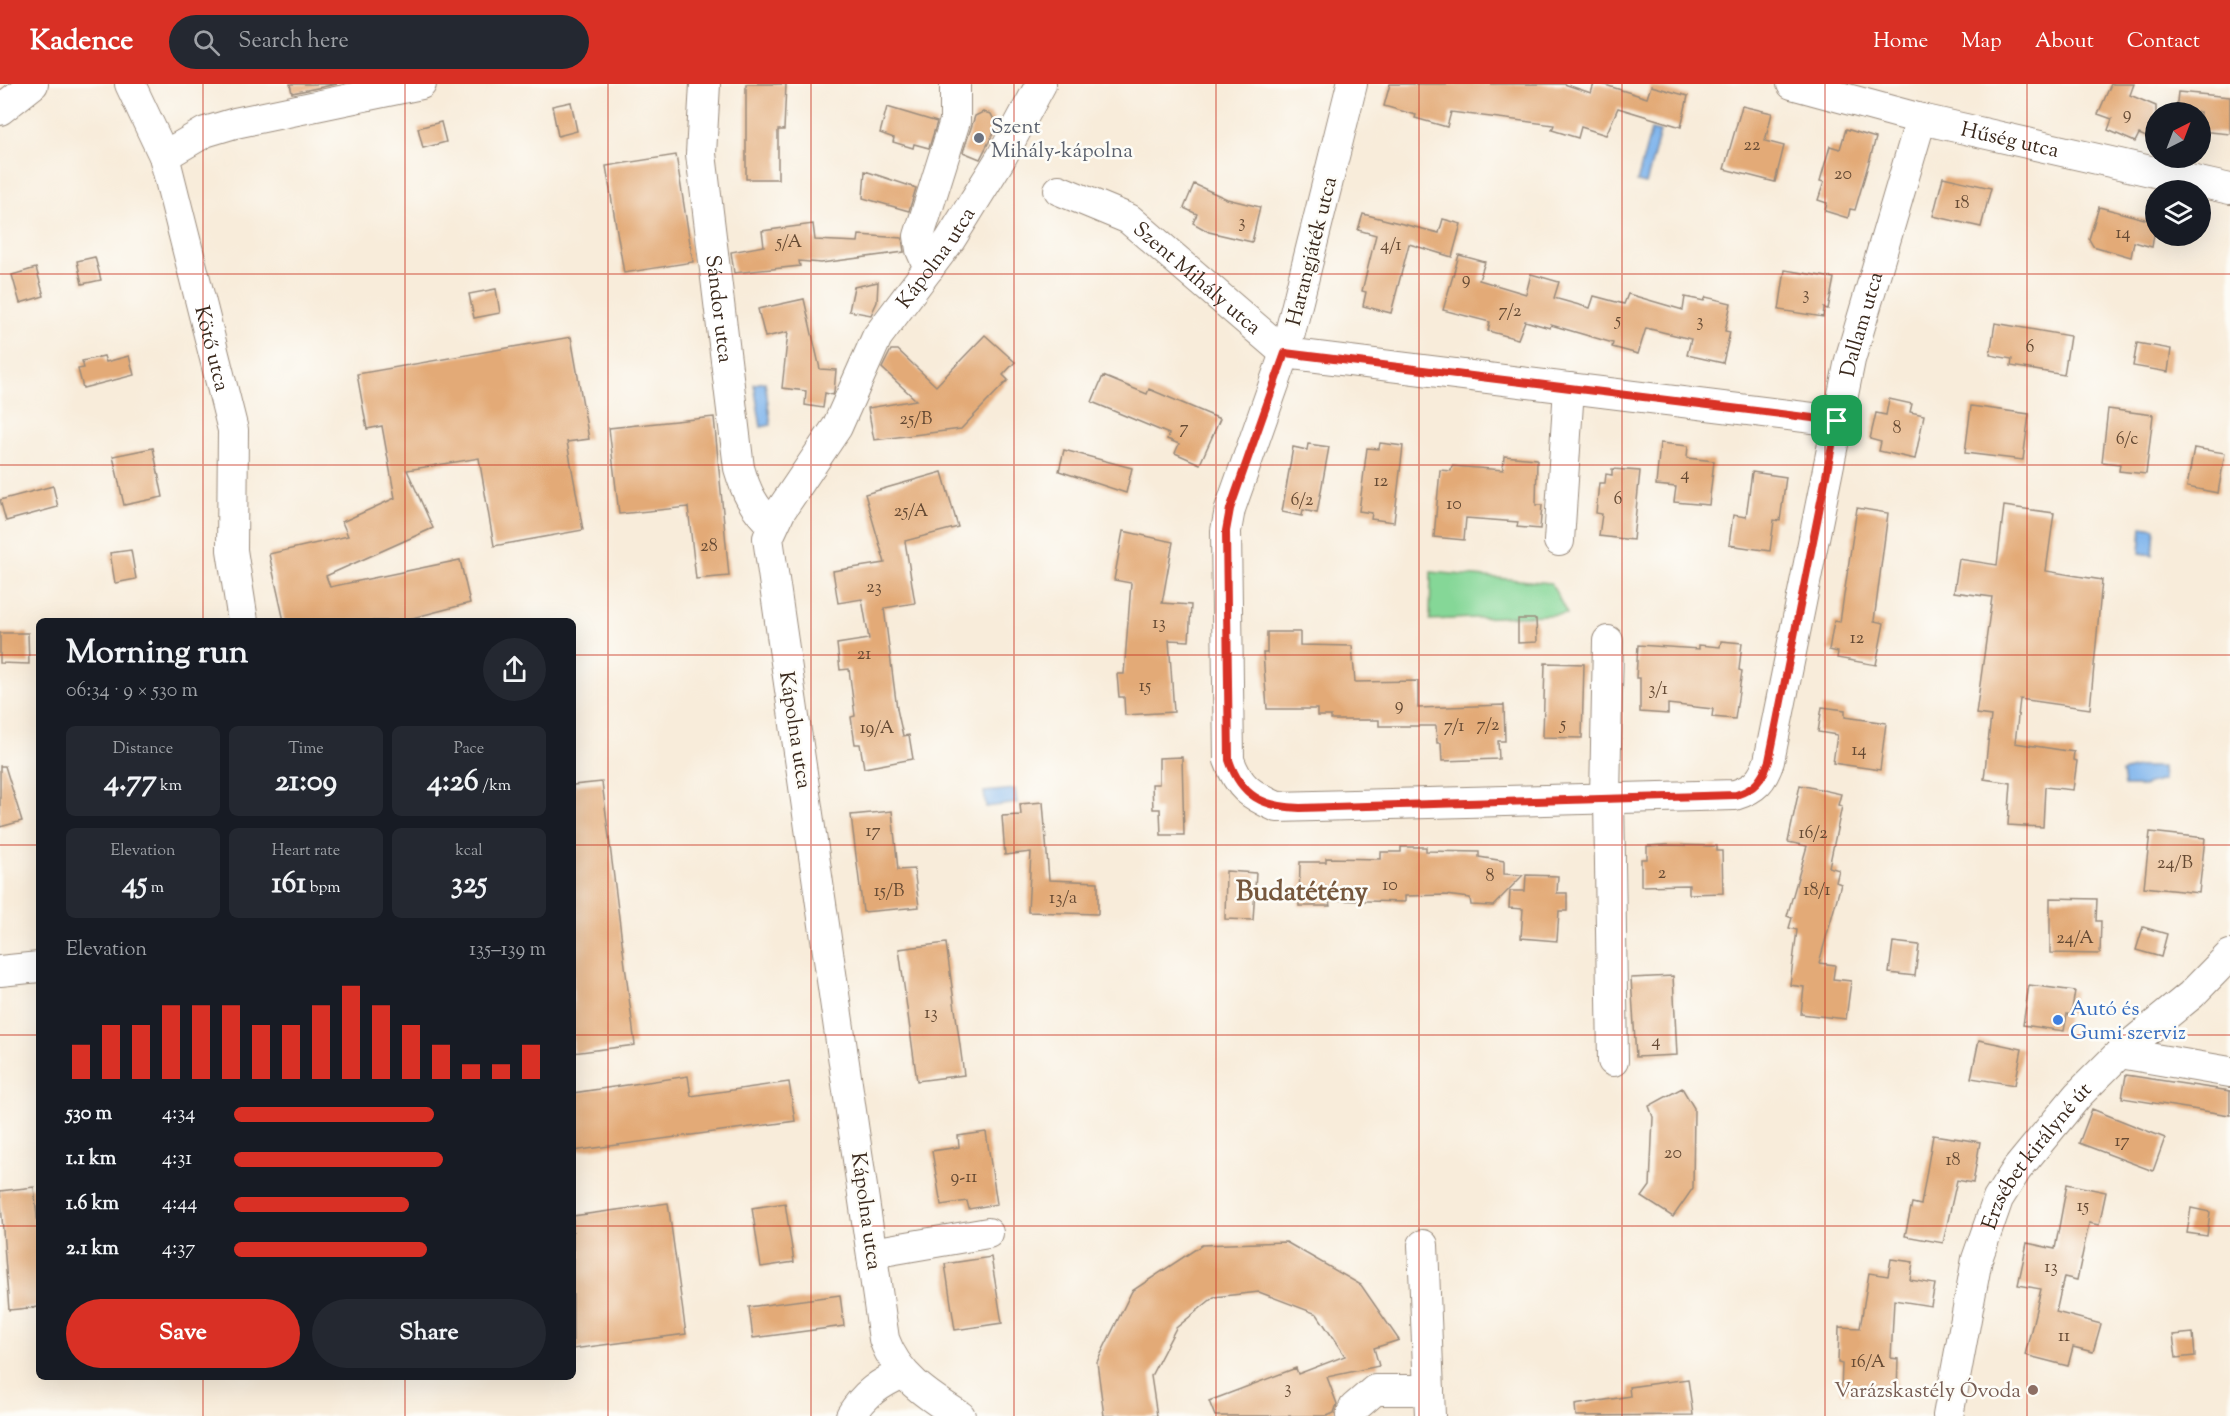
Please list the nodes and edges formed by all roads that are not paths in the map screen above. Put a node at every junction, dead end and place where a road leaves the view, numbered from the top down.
1 (33, 84) edge
2 (130, 84) edge
3 (421, 84) edge
4 (705, 84) edge
5 (955, 84) edge
6 (1041, 84) edge
7 (1352, 84) edge
8 (1792, 84) edge
9 (0, 110) edge
10 (1921, 118) junction
11 (164, 156) junction
12 (2230, 189) edge
13 (1059, 190) dead end
14 (928, 268) junction
15 (1285, 353) junction
16 (1569, 388) junction
17 (1837, 421) junction
18 (772, 525) junction
19 (1559, 541) dead end
20 (243, 618) edge
21 (1608, 641) dead end
22 (1607, 798) junction
23 (2230, 954) edge
24 (36, 967) edge
25 (0, 971) edge
26 (2120, 1053) junction
27 (1613, 1061) dead end
28 (2230, 1072) edge
29 (988, 1233) dead end
30 (1422, 1245) dead end
31 (872, 1253) junction
32 (903, 1373) junction
33 (1430, 1403) edge
34 (851, 1416) edge
35 (960, 1416) edge
36 (1351, 1416) edge
37 (1948, 1416) edge

1 - 9 street
2 - 11 street, Kötő utca
3 - 11 street
4 - 18 street, Sándor utca
5 - 14 street
6 - 14 street, Kápolna utca
7 - 15 street, Harangjáték utca
8 - 10 street, Hűség utca
10 - 12 street, Hűség utca
10 - 17 street, Dallam utca
11 - 20 street, Kötő utca
13 - 15 street, Szent Mihály utca
14 - 18 street, Kápolna utca
15 - 16 street
15 - 22 street, Harangjáték utca
16 - 17 street
16 - 19 street
17 - 22 street, Dallam utca
18 - 31 street, Kápolna utca
21 - 22 street
22 - 27 street
23 - 26 street, Erzsébet királyné út
24 - 25 street
26 - 28 street
26 - 37 street, Erzsébet királyné út
29 - 31 street
30 - 33 street
31 - 32 street, Kápolna utca
32 - 34 street
32 - 35 street, Kápolna utca
33 - 36 street

